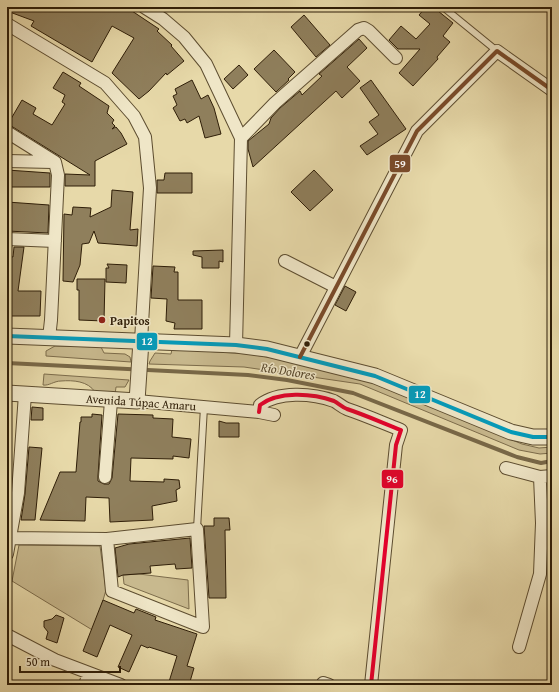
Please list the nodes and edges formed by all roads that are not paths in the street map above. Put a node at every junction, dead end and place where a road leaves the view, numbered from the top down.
1 (144, 7) edge
2 (443, 7) edge
3 (7, 24) edge
4 (498, 51) junction
5 (396, 58) dead end
6 (552, 90) edge
7 (7, 132) edge
8 (241, 138) junction
9 (7, 161) edge
10 (55, 162) junction
11 (7, 239) edge
12 (55, 241) junction
13 (285, 260) dead end
14 (336, 287) junction
15 (7, 336) edge
16 (49, 338) junction
17 (236, 345) junction
18 (141, 346) junction
19 (300, 357) junction
20 (7, 393) edge
21 (25, 394) junction
22 (137, 396) junction
23 (112, 400) junction
24 (204, 407) junction
25 (259, 412) junction
26 (274, 415) dead end
27 (552, 437) edge
28 (506, 468) dead end
29 (546, 476) edge
30 (105, 477) dead end
31 (197, 529) junction
32 (8, 538) edge
33 (107, 539) junction
34 (7, 554) edge
35 (7, 635) edge
36 (519, 647) dead end
37 (89, 673) junction
38 (84, 685) edge
39 (121, 685) edge
40 (371, 685) edge

1 - 8 street
2 - 4 lane
3 - 18 street
4 - 6 street
4 - 14 street
5 - 8 street
7 - 10 street
8 - 17 street
9 - 10 street
10 - 12 street
11 - 12 street
12 - 16 street
13 - 14 street
14 - 19 street
15 - 16 street
16 - 18 street
17 - 18 street
17 - 19 street
18 - 22 street
19 - 27 street
20 - 21 street, Avenida Túpac Amaru
21 - 23 street, Avenida Túpac Amaru
21 - 32 street
22 - 23 street, Avenida Túpac Amaru
22 - 24 street, Avenida Túpac Amaru
23 - 30 street
24 - 25 street, Avenida Túpac Amaru
24 - 31 lane
25 - 26 street, Avenida Túpac Amaru
25 - 40 street
28 - 29 street
29 - 36 street
31 - 33 street
31 - 33 street
32 - 33 street
32 - 34 street
35 - 37 street
37 - 38 street
37 - 39 street

